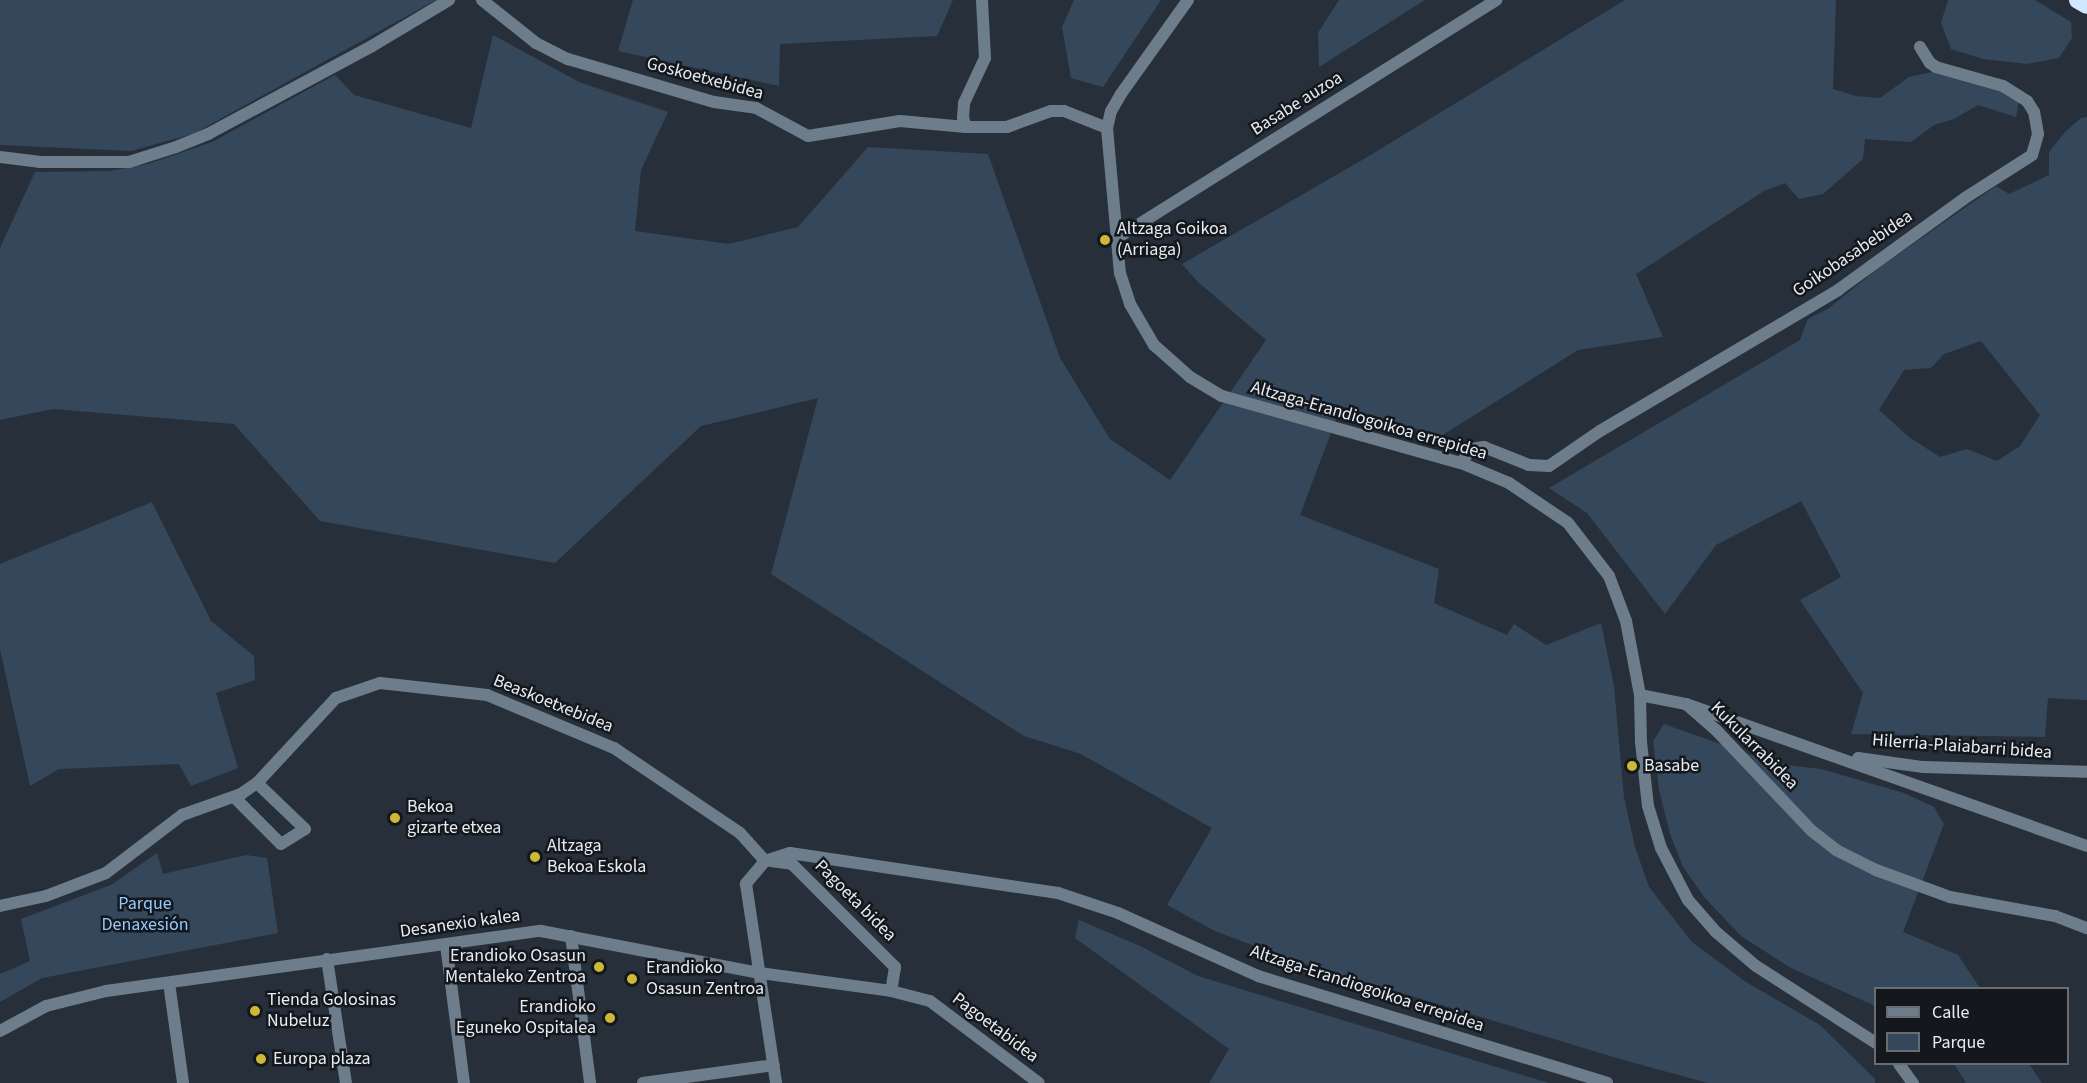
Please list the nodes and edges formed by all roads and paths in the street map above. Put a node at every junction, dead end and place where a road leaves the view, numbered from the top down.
1 (449, 0) edge
2 (482, 0) edge
3 (982, 0) edge
4 (1188, 0) edge
5 (1496, 0) edge
6 (2078, 0) edge
7 (2087, 5) edge
8 (1920, 47) dead end
9 (966, 127) junction
10 (1107, 128) junction
11 (0, 157) edge
12 (1117, 238) junction
13 (1461, 463) junction
14 (1640, 694) junction
15 (1686, 704) junction
16 (1836, 756) junction
17 (2087, 772) edge
18 (257, 783) junction
19 (234, 797) junction
20 (2087, 846) edge
21 (765, 861) junction
22 (0, 906) edge
23 (2087, 928) edge
24 (571, 936) junction
25 (446, 945) junction
26 (327, 959) junction
27 (760, 973) junction
28 (169, 983) junction
29 (891, 991) junction
30 (930, 1001) joint
31 (0, 1031) edge
32 (1874, 1042) edge
33 (774, 1065) junction
34 (1900, 1065) edge
35 (183, 1083) edge
36 (346, 1083) edge
37 (464, 1083) edge
38 (590, 1083) edge
39 (643, 1083) edge
40 (776, 1083) edge
41 (1039, 1083) edge
42 (1607, 1083) edge
43 (1913, 1083) edge

1 - 11 street
2 - 9 street, Goskoetxebidea
3 - 9 street
4 - 10 street, Altzaga-Erandiogoikoa errepidea
5 - 12 street, Basabe auzoa
6 - 7 highway
8 - 13 street, Goikobasabebidea
9 - 10 street, Goskoetxebidea
10 - 12 street, Altzaga-Erandiogoikoa errepidea
12 - 13 street, Altzaga-Erandiogoikoa errepidea
13 - 14 street, Altzaga-Erandiogoikoa errepidea
14 - 15 street
14 - 32 street, Altzaga-Erandiogoikoa errepidea
15 - 16 street, Kukularrabidea
15 - 23 street, Kukularrabidea
16 - 17 street, Hilerria-Plaiabarri bidea
16 - 20 street, Kukularrabidea
18 - 19 street, Beaskoetxebidea
18 - 19 street
18 - 21 street, Beaskoetxebidea
19 - 22 street, Beaskoetxebidea
21 - 27 street
21 - 29 street, Pagoeta bidea
21 - 42 street, Altzaga-Erandiogoikoa errepidea
24 - 25 street, Desanexio kalea
24 - 27 street, Desanexio kalea
24 - 38 street
25 - 26 street, Desanexio kalea
25 - 37 street
26 - 28 street, Desanexio kalea
26 - 36 street
27 - 29 street, Desanexio kalea
27 - 33 street
28 - 31 street, Desanexio kalea
28 - 35 street
29 - 30 street, Desanexio kalea
30 - 41 street, Pagoetabidea
33 - 39 street
33 - 40 street
34 - 43 street

